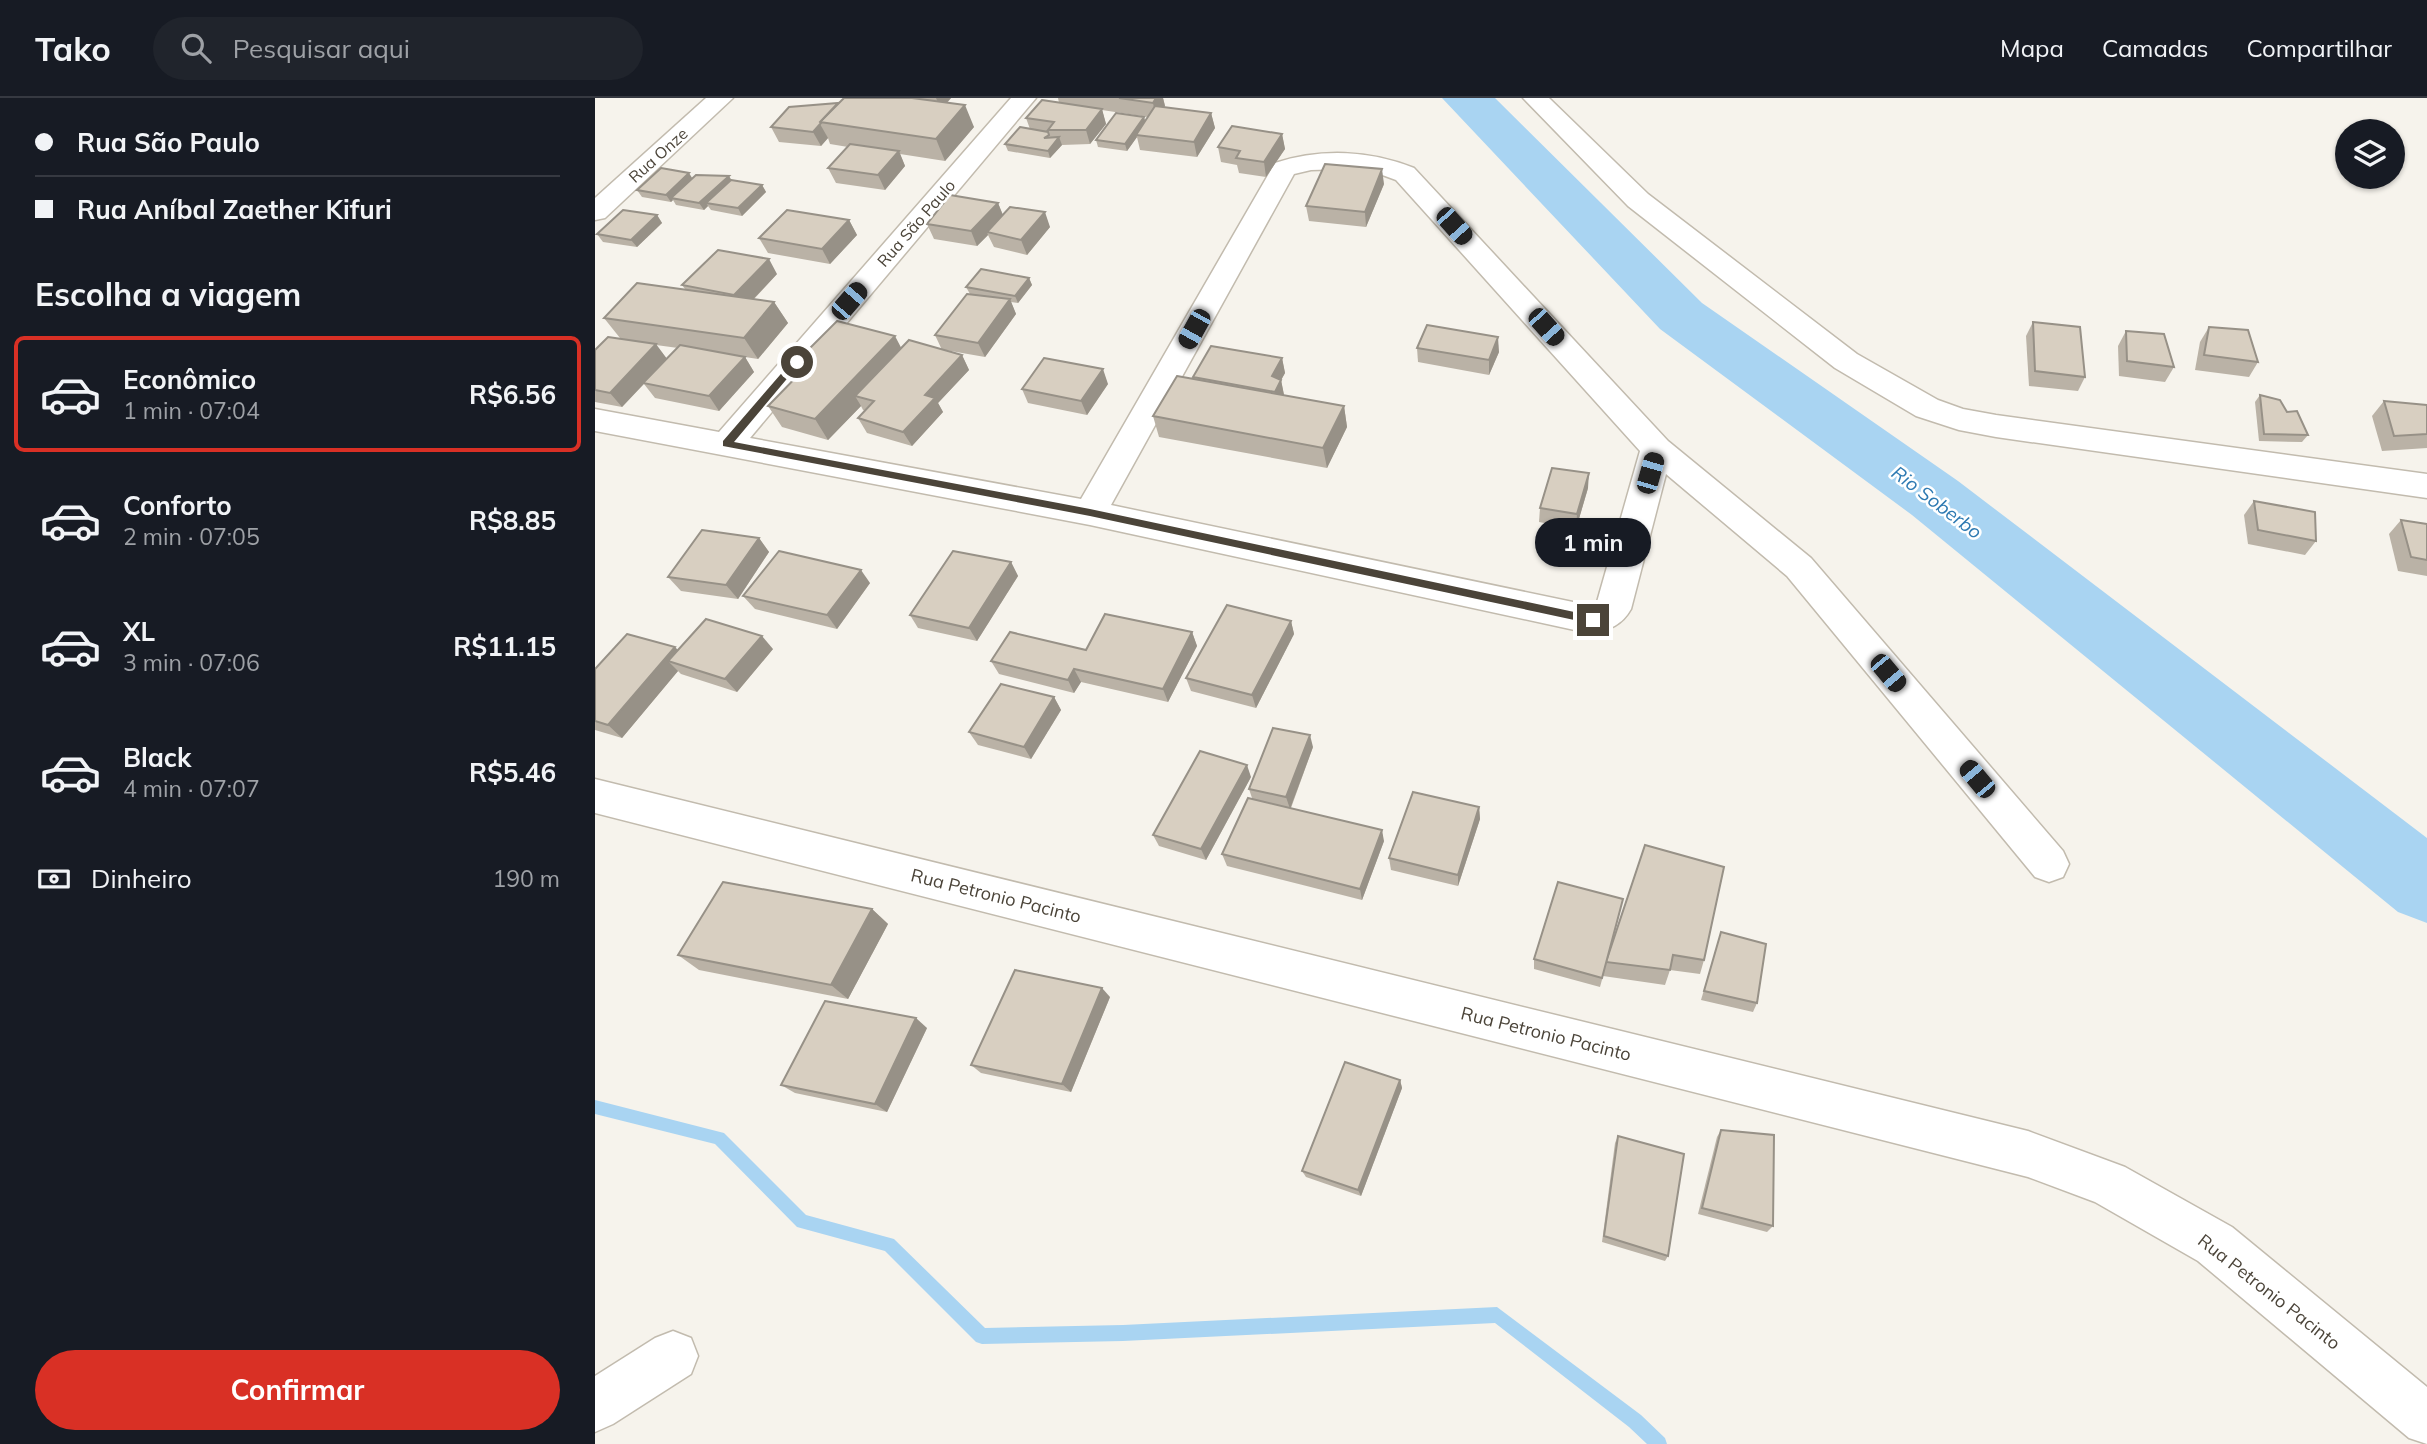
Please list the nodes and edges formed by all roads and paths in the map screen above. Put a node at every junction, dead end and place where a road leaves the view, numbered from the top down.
1 (721, 98) edge
2 (1024, 98) edge
3 (1535, 98) edge
4 (595, 212) edge
5 (595, 419) edge
6 (727, 444) junction
7 (1657, 449) junction
8 (2427, 486) edge
9 (1090, 513) junction
10 (595, 796) edge
11 (2049, 864) dead end
12 (673, 1356) dead end
13 (595, 1406) edge
14 (2427, 1420) edge

1 - 4 street, Rua Onze
2 - 6 street, Rua São Paulo
3 - 8 street
5 - 6 street
6 - 9 street
7 - 9 street
7 - 9 street
7 - 11 street
10 - 14 street, Rua Petronio Pacinto
12 - 13 street

